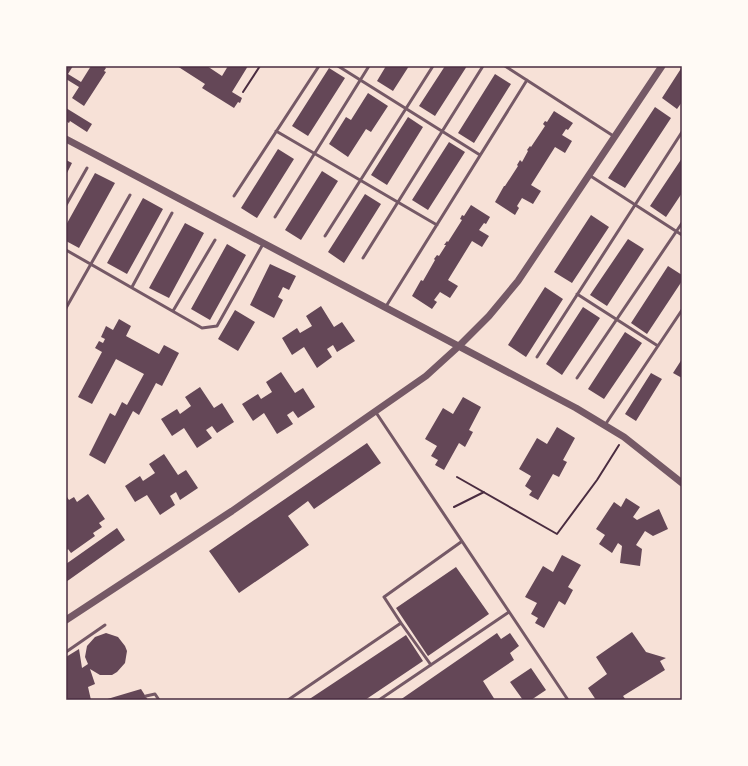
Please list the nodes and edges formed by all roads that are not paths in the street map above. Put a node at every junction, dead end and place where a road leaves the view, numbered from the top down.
1 (319, 66) edge
2 (338, 66) edge
3 (369, 66) edge
4 (433, 66) edge
5 (483, 66) edge
6 (506, 66) edge
7 (662, 66) edge
8 (360, 80) junction
9 (527, 80) junction
10 (405, 108) junction
11 (276, 131) junction
12 (443, 132) junction
13 (682, 132) edge
14 (615, 137) junction
15 (66, 139) edge
16 (315, 154) junction
17 (480, 155) junction
18 (87, 168) dead end
19 (589, 175) junction
20 (360, 180) junction
21 (130, 195) dead end
22 (234, 196) dead end
23 (398, 203) junction
24 (66, 205) edge
25 (635, 205) junction
26 (172, 213) dead end
27 (275, 217) dead end
28 (682, 222) edge
29 (437, 225) junction
30 (676, 231) junction
31 (682, 235) edge
32 (326, 236) dead end
33 (214, 240) dead end
34 (263, 243) junction
35 (66, 250) edge
36 (363, 258) dead end
37 (90, 264) junction
38 (132, 287) junction
39 (577, 294) junction
40 (66, 308) edge
41 (385, 308) junction
42 (682, 310) edge
43 (173, 311) junction
44 (617, 320) junction
45 (459, 346) junction
46 (658, 346) junction
47 (537, 357) dead end
48 (577, 378) dead end
49 (375, 411) junction
50 (605, 425) junction
51 (682, 483) edge
52 (461, 542) junction
53 (509, 612) junction
54 (66, 620) edge
55 (401, 623) junction
56 (105, 625) dead end
57 (66, 652) edge
58 (431, 665) junction
59 (146, 696) dead end
60 (159, 700) edge
61 (289, 700) edge
62 (379, 700) edge
63 (568, 700) edge

1 - 11 lane
2 - 8 lane
3 - 8 lane
4 - 10 lane
5 - 12 lane
6 - 9 lane
7 - 14 street
8 - 10 lane
8 - 16 lane
9 - 14 lane
9 - 17 lane
10 - 12 lane
10 - 20 lane
11 - 16 lane
11 - 22 lane
12 - 17 lane
12 - 23 lane
13 - 25 lane
14 - 19 street
15 - 34 street
16 - 20 lane
16 - 27 lane
17 - 29 lane
18 - 24 lane
19 - 25 lane
19 - 45 street
20 - 23 lane
20 - 32 lane
21 - 37 lane
23 - 29 lane
23 - 36 lane
25 - 30 lane
25 - 39 lane
26 - 38 lane
28 - 30 lane
29 - 41 lane
30 - 31 lane
30 - 44 lane
33 - 43 lane
34 - 41 street
34 - 43 lane
35 - 37 lane
37 - 38 lane
37 - 40 lane
38 - 43 lane
39 - 44 lane
39 - 47 lane
41 - 45 street
42 - 46 lane
44 - 46 lane
44 - 48 lane
45 - 49 street
45 - 50 street
46 - 50 lane
49 - 52 lane
49 - 54 street
50 - 51 street
52 - 53 lane
52 - 55 lane
53 - 58 lane
53 - 63 lane
55 - 58 lane
55 - 61 lane
56 - 57 lane
58 - 62 lane
59 - 60 lane

